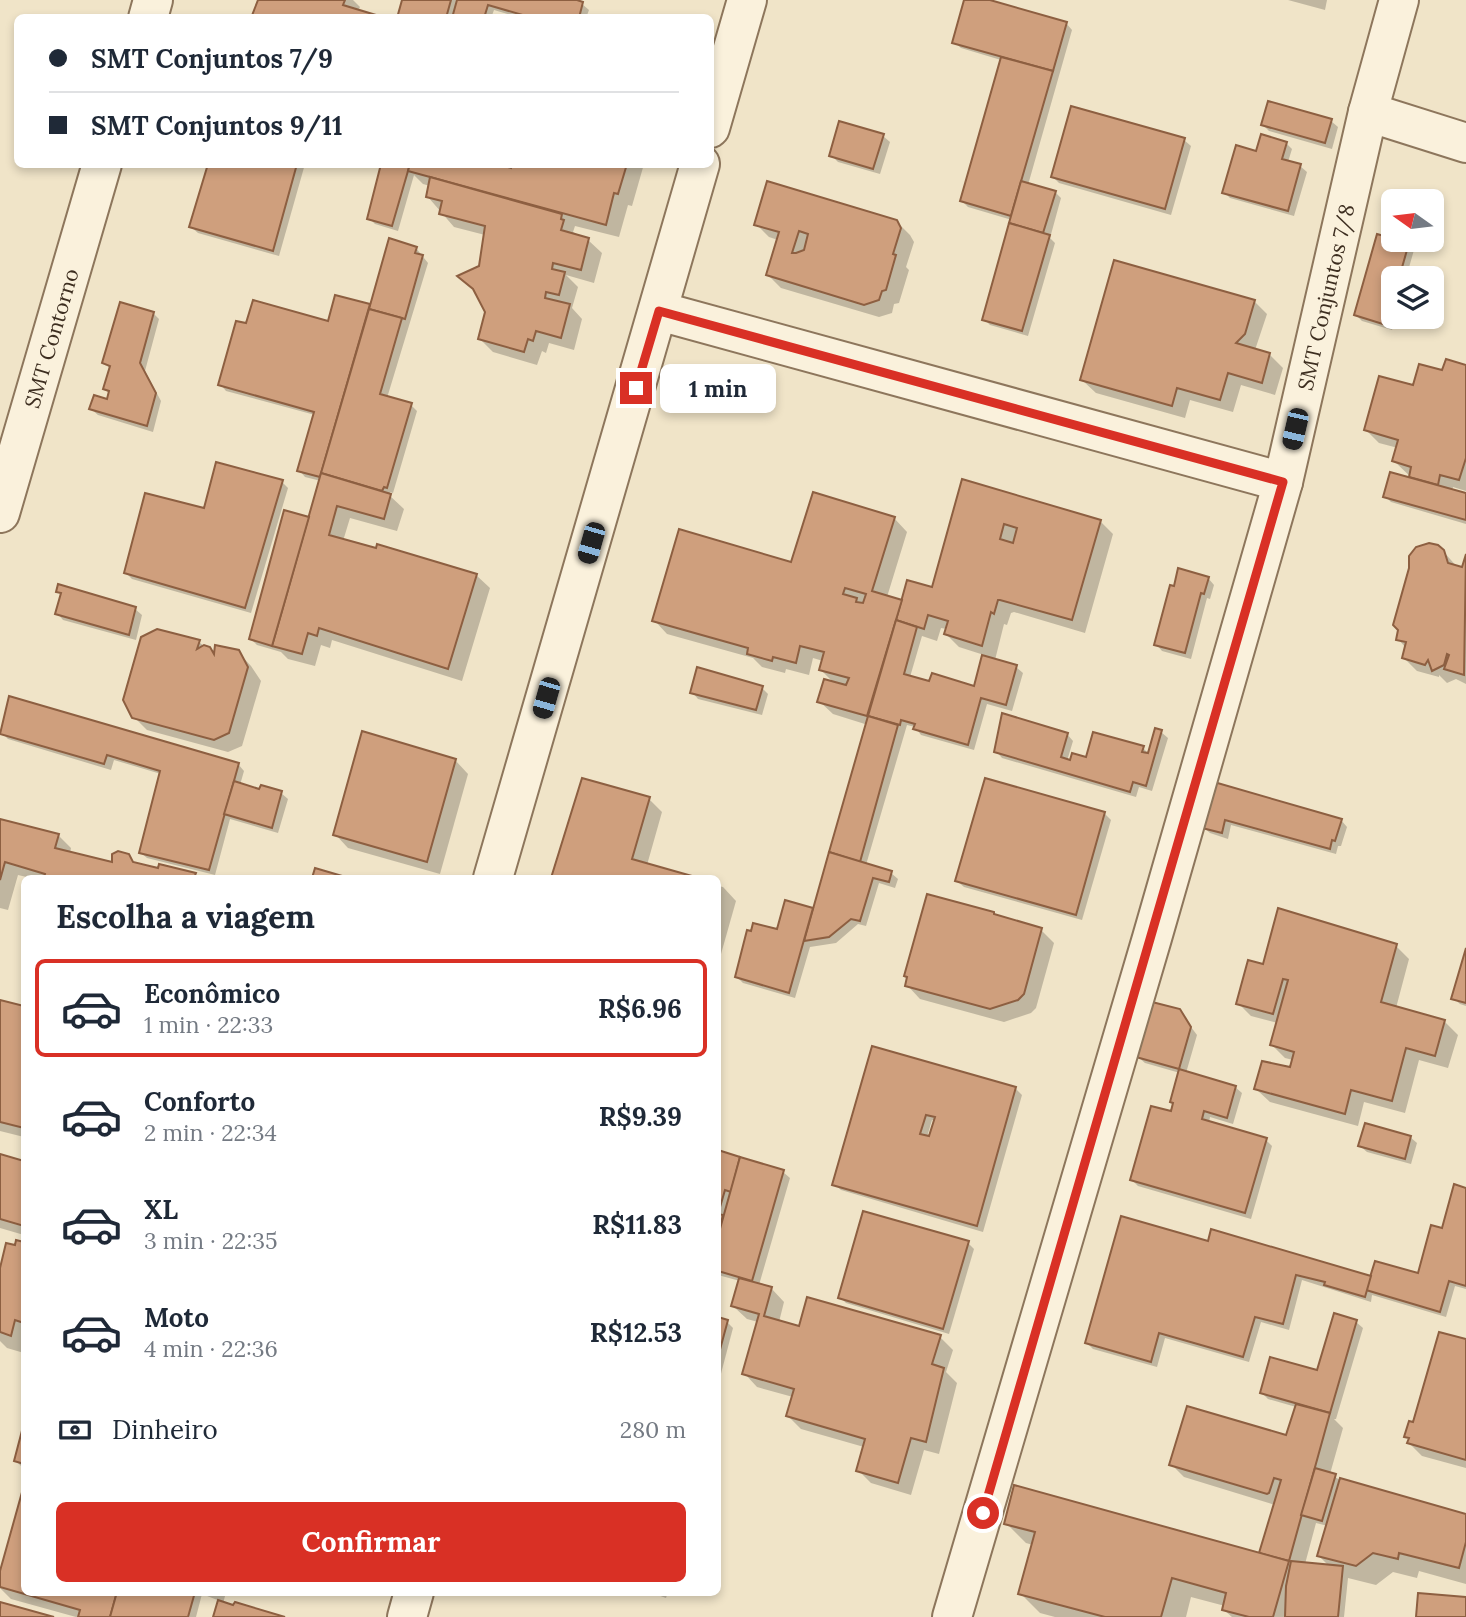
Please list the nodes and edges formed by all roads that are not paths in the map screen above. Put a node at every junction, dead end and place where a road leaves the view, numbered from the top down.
1 (1399, 0) edge
2 (739, 2) edge
3 (714, 111) edge
4 (1368, 113) junction
5 (1466, 143) edge
6 (101, 168) edge
7 (699, 168) edge
8 (659, 311) junction
9 (1283, 482) junction
10 (2, 498) edge
11 (494, 875) edge
12 (413, 1596) edge
13 (407, 1617) edge
14 (952, 1617) edge

1 - 4 street, SMT Conjuntos 7/8
2 - 3 street
4 - 5 street
4 - 9 street, SMT Conjuntos 7/8
6 - 10 street, SMT Contorno
7 - 8 street
8 - 9 street
8 - 11 street
9 - 14 street, SMT Conjuntos 7/8
12 - 13 street

